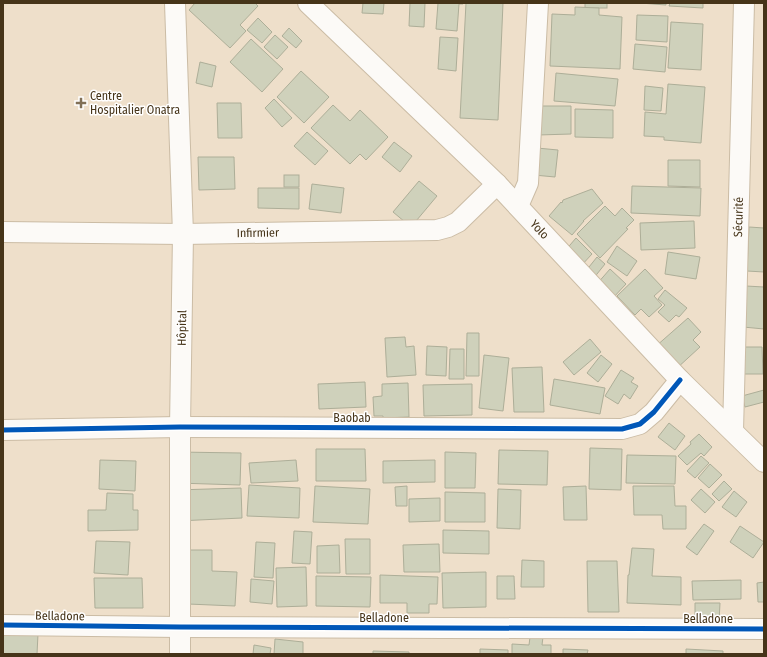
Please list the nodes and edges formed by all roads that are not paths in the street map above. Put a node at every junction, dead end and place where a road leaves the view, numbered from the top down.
1 (175, 3) edge
2 (308, 3) edge
3 (538, 3) edge
4 (744, 3) edge
5 (497, 184) junction
6 (518, 206) junction
7 (3, 232) edge
8 (183, 234) junction
9 (680, 380) junction
10 (180, 428) junction
11 (3, 430) edge
12 (733, 431) junction
13 (764, 462) edge
14 (3, 625) edge
15 (180, 627) junction
16 (764, 629) edge
17 (180, 654) edge

1 - 8 street, Hôpital
2 - 5 street, Yolo
3 - 6 street
4 - 12 street, Sécurité
5 - 6 street, Yolo
5 - 8 street, Infirmier
6 - 9 street, Yolo
7 - 8 street, Infirmier
8 - 10 street, Hôpital
9 - 10 street, Baobab
9 - 12 street, Yolo
10 - 11 street, Baobab
10 - 15 street, Hôpital
12 - 13 street, Yolo
14 - 15 street, Belladone
15 - 16 street, Belladone
15 - 17 street, Hôpital

